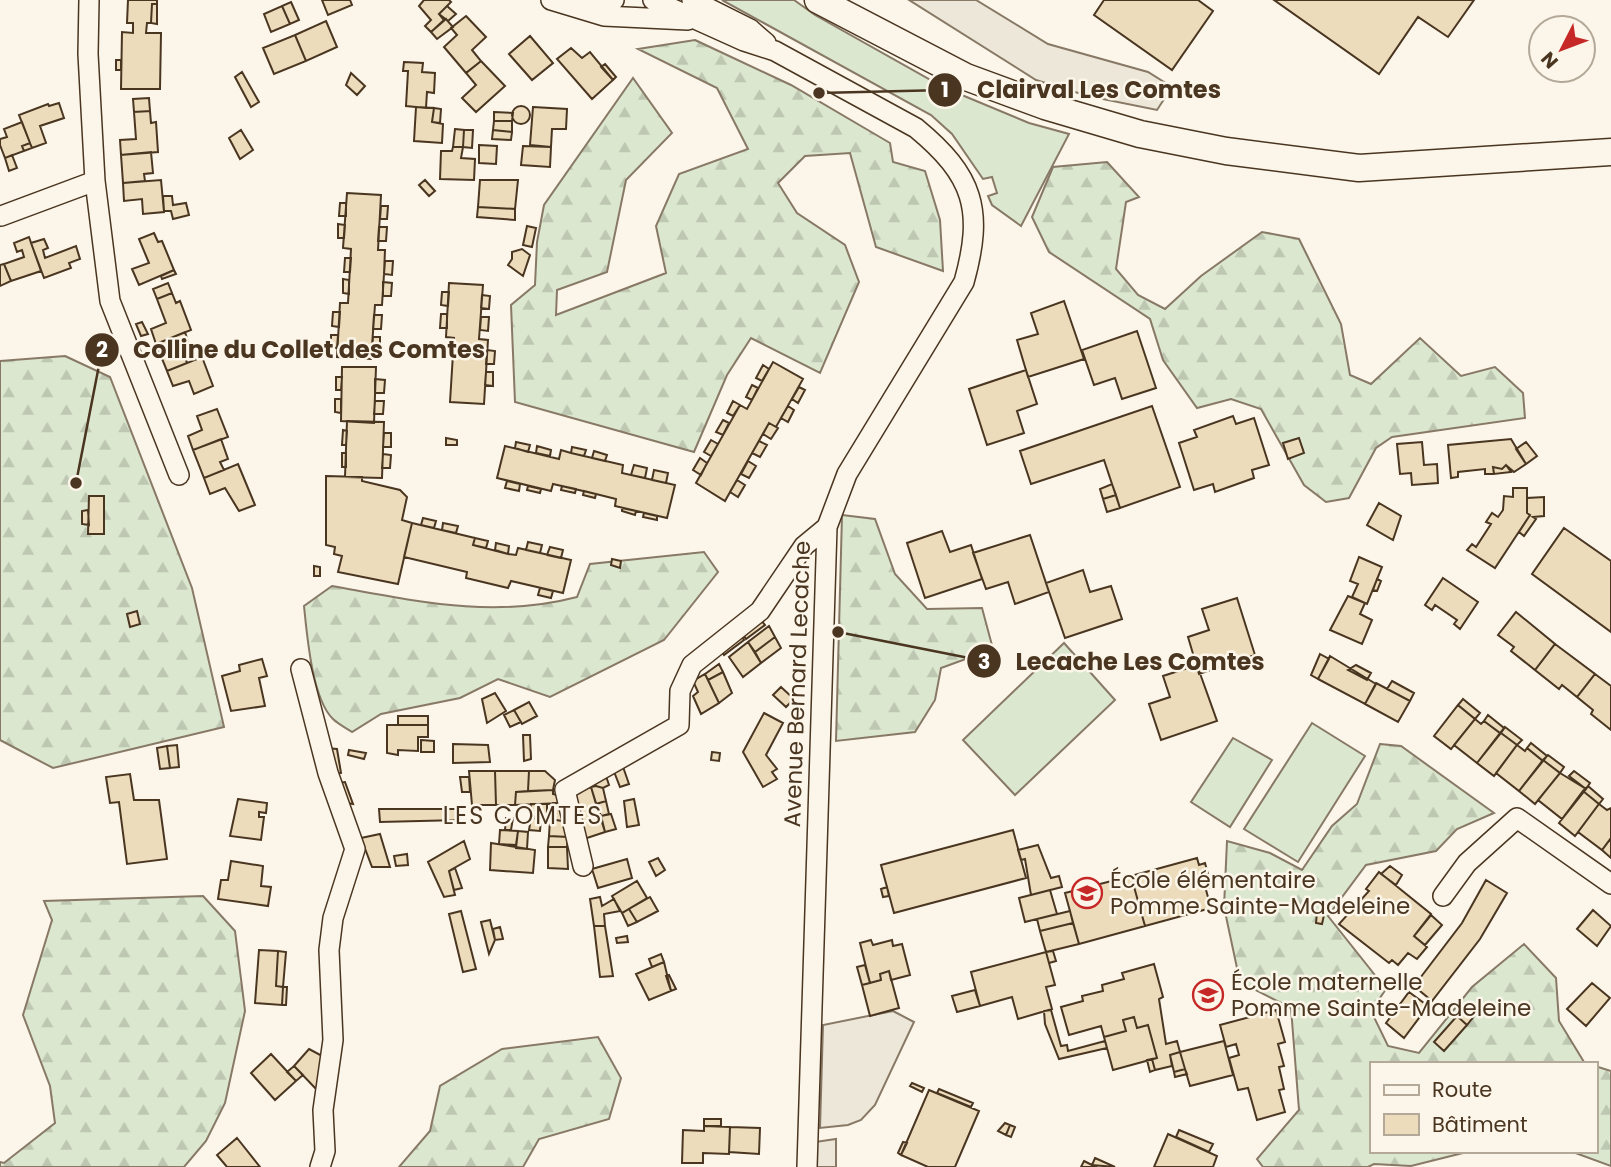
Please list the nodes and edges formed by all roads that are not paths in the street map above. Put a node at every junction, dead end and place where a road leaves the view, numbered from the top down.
1 (89, 0) edge
2 (551, 0) edge
3 (614, 0) edge
4 (653, 0) edge
5 (692, 0) edge
6 (818, 0) edge
7 (839, 0) edge
8 (580, 10) junction
9 (697, 21) junction
10 (871, 26) junction
11 (775, 51) junction
12 (1611, 152) edge
13 (95, 181) junction
14 (1, 216) edge
15 (180, 475) dead end
16 (827, 527) junction
17 (301, 669) dead end
18 (583, 866) dead end
19 (1611, 884) edge
20 (1443, 896) dead end
21 (320, 1167) edge
22 (807, 1167) edge

1 - 13 street
2 - 8 street
3 - 8 street
4 - 9 street, Avenue Bernard Lecache
5 - 11 street, Avenue Bernard Lecache
6 - 10 main road
7 - 10 main road
8 - 9 street
9 - 11 street, Avenue Bernard Lecache
10 - 12 main road
11 - 16 street, Avenue Bernard Lecache
13 - 14 street
13 - 15 street
16 - 18 street
16 - 22 street, Avenue Bernard Lecache
17 - 21 street
19 - 20 street

